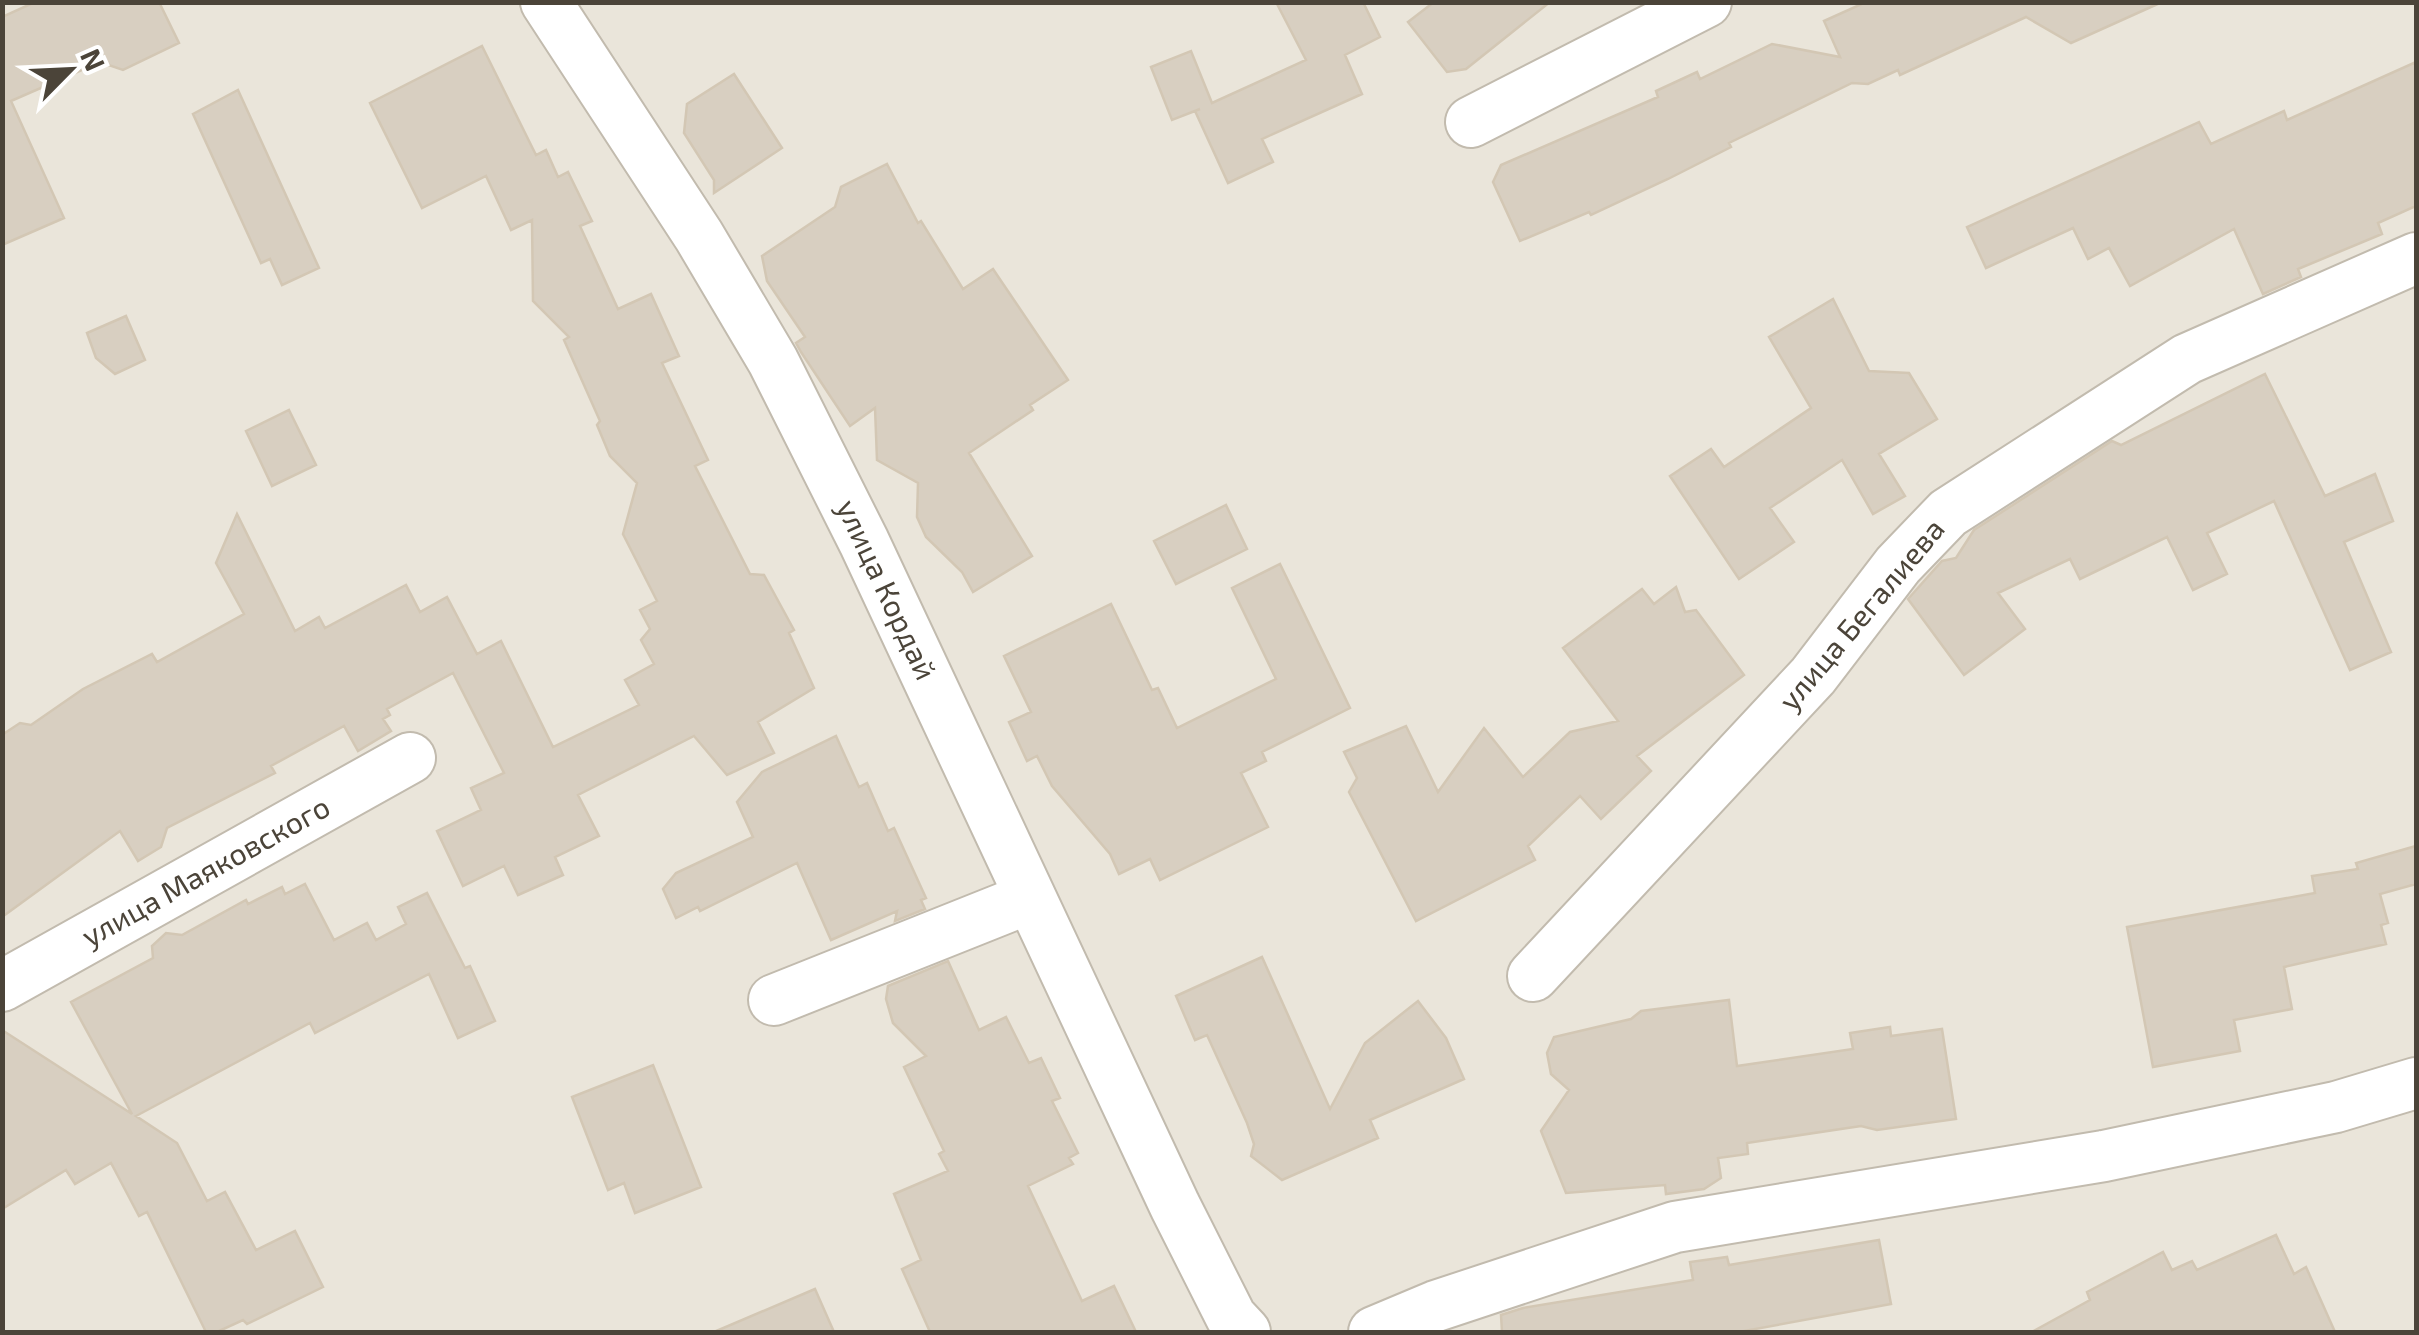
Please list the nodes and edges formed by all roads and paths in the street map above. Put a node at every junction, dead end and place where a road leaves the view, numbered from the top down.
1 (546, 2) edge
2 (1706, 2) edge
3 (1471, 122) dead end
4 (2416, 258) edge
5 (410, 758) dead end
6 (1030, 898) junction
7 (1533, 976) dead end
8 (2, 986) edge
9 (774, 1000) dead end
10 (2416, 1083) edge
11 (1387, 1330) edge
12 (1245, 1332) edge

1 - 6 street, улица Кордай
2 - 3 street
4 - 7 street, улица Бегалиева
5 - 8 street, улица Маяковского
6 - 9 street
6 - 12 street, улица Кордай
10 - 11 street

